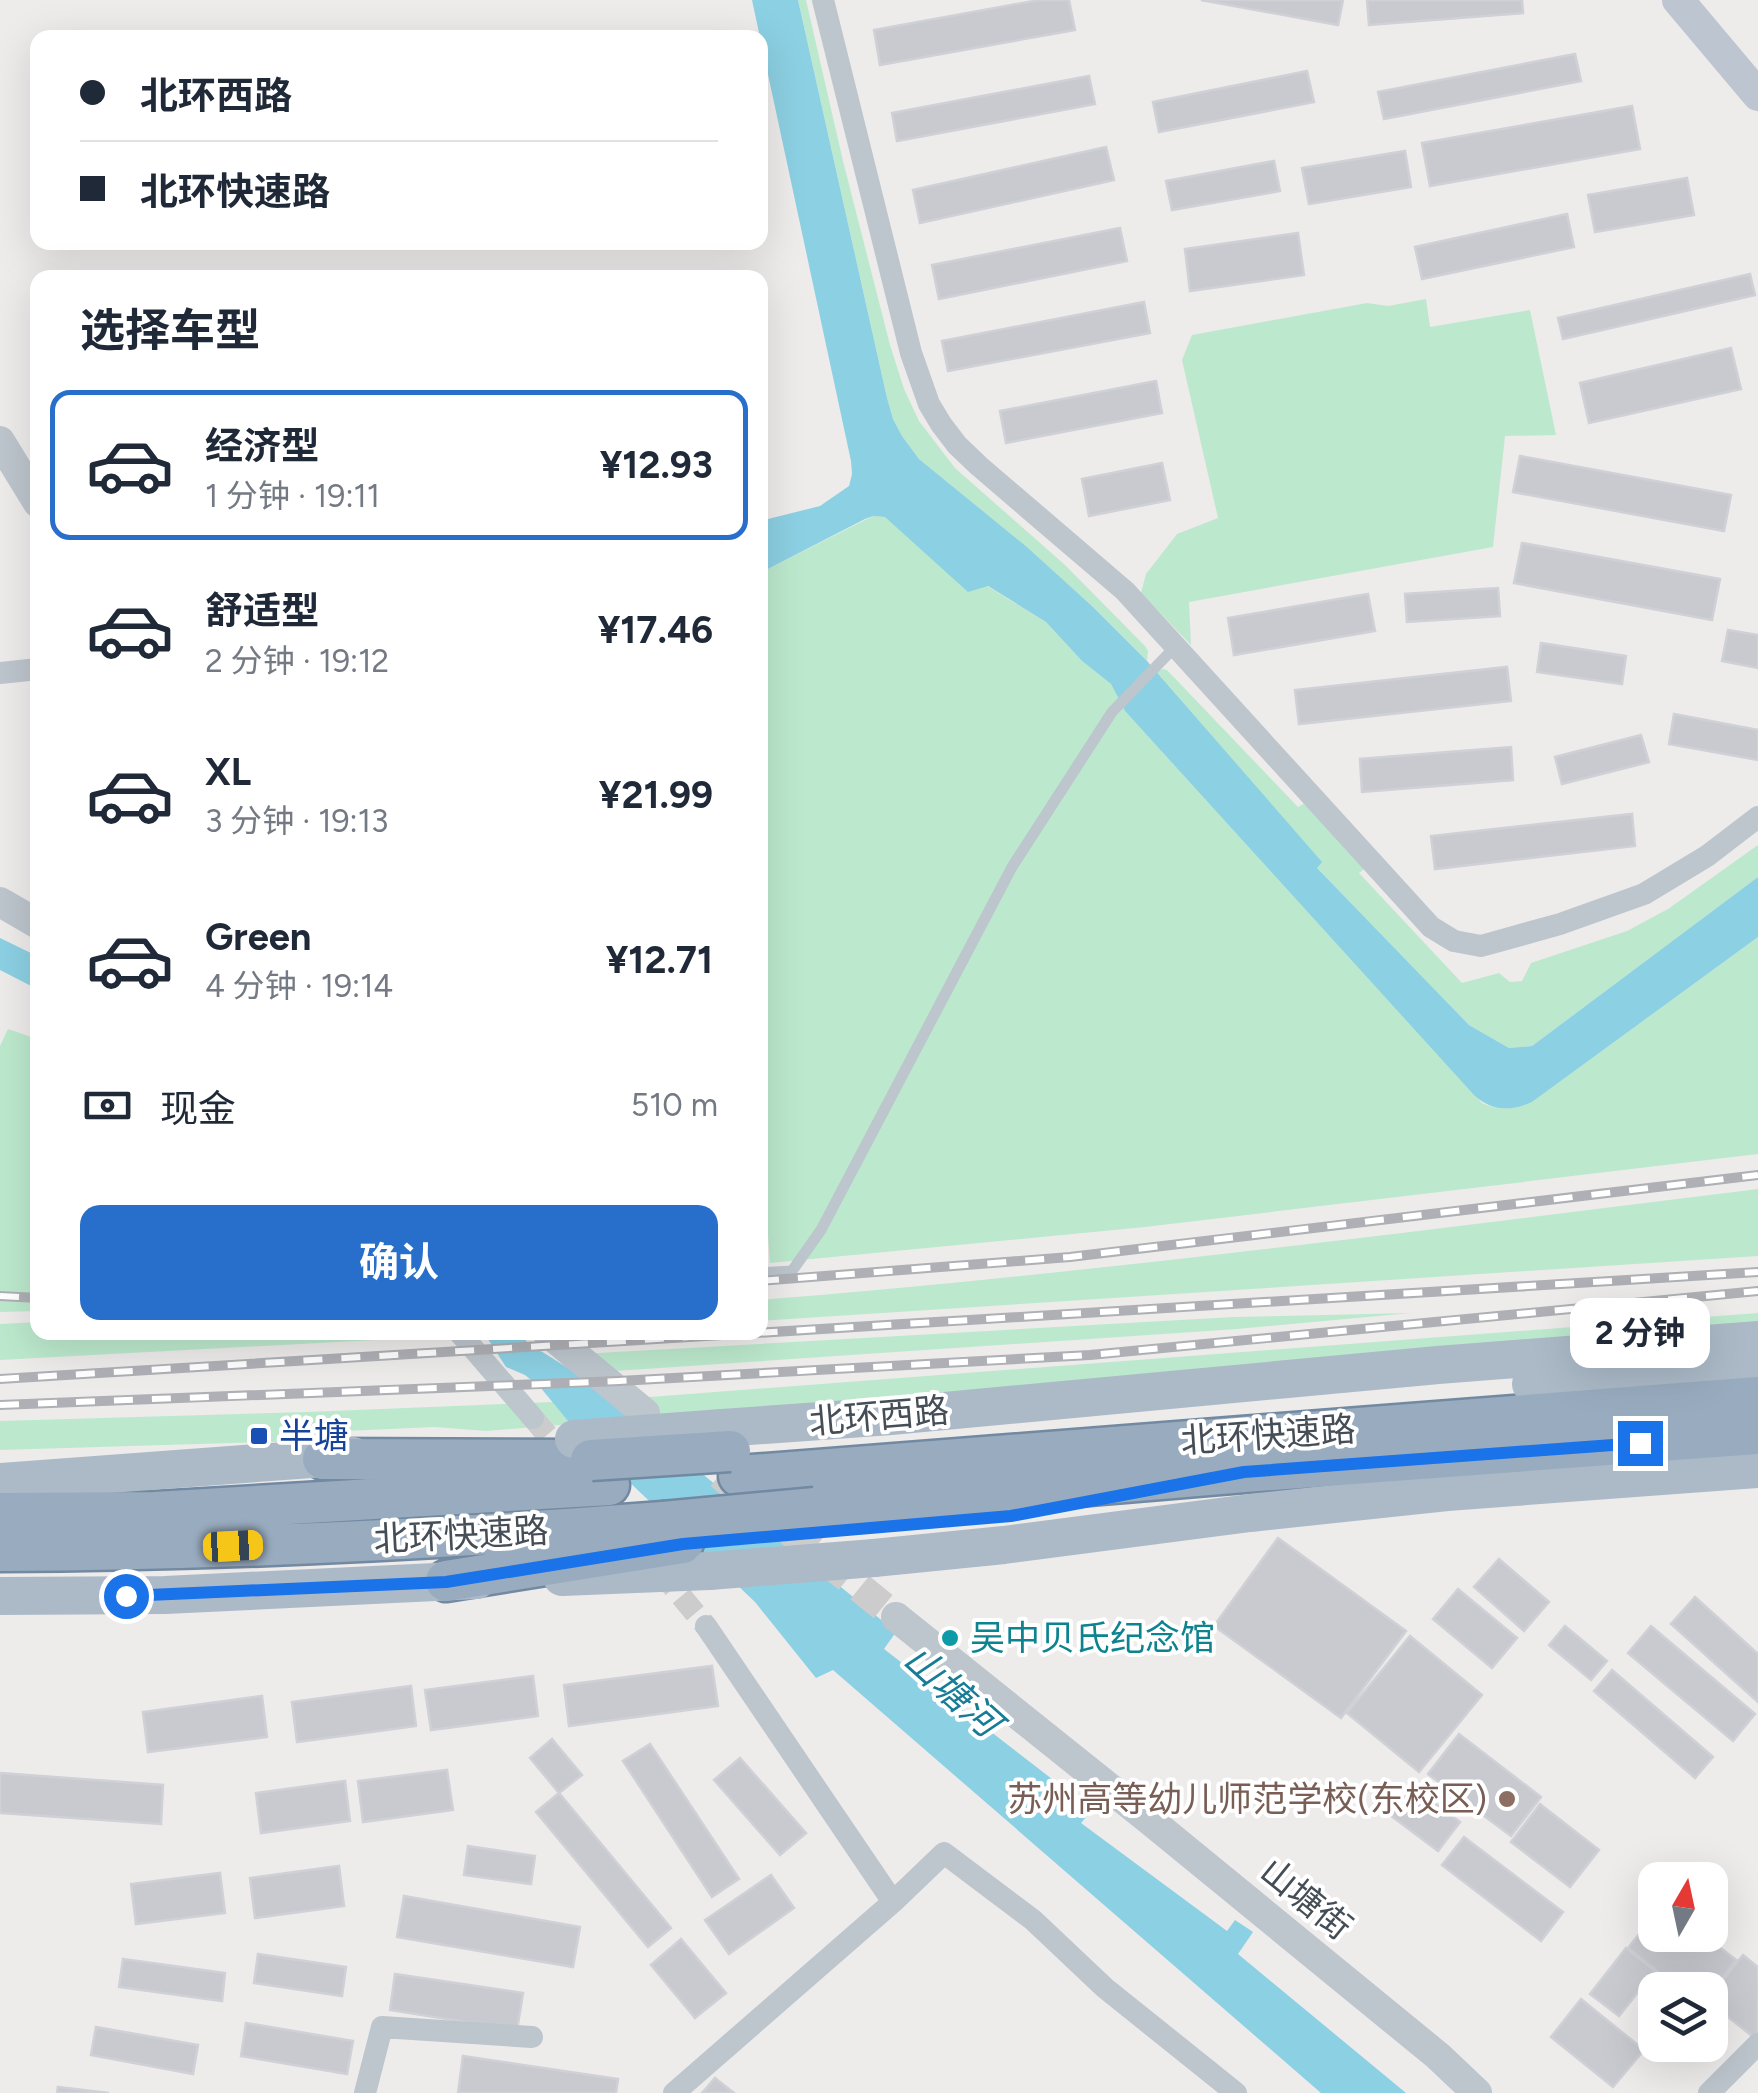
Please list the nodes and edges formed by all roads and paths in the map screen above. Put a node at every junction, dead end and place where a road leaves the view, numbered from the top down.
1 (823, 0) edge
2 (1678, 0) edge
3 (1758, 96) edge
4 (0, 441) edge
5 (30, 490) edge
6 (1175, 647) junction
7 (30, 670) edge
8 (0, 672) edge
9 (1758, 817) edge
10 (0, 902) edge
11 (30, 919) edge
12 (768, 1272) edge
13 (466, 1340) edge
14 (556, 1340) edge
15 (1758, 1340) edge
16 (1758, 1370) edge
17 (1758, 1396) edge
18 (644, 1413) dead end
19 (892, 1416) junction
20 (533, 1418) tunnel mouth
21 (1758, 1434) edge
22 (731, 1452) junction
23 (323, 1459) joint
24 (592, 1461) junction
25 (1758, 1469) edge
26 (0, 1482) edge
27 (0, 1513) edge
28 (685, 1545) junction
29 (0, 1551) edge
30 (446, 1582) joint
31 (0, 1596) edge
32 (896, 1617) tunnel mouth
33 (706, 1626) tunnel mouth
34 (893, 1902) junction
35 (532, 2036) dead end
36 (1758, 2044) edge
37 (365, 2093) edge
38 (674, 2093) edge
39 (1236, 2093) edge
40 (1477, 2093) edge
41 (1709, 2093) edge

1 - 6 street
2 - 3 main road
4 - 5 street
6 - 9 street
6 - 12 lane
7 - 8 street
10 - 11 street
13 - 20 street
14 - 18 street
15 - 19 main road, 北环西路
16 - 19 main road
17 - 22 highway, 北环快速路
19 - 22 main road, 北环西路
21 - 28 highway, 北环快速路
22 - 24 highway, 北环快速路, bridge
23 - 24 highway
23 - 26 main road
24 - 27 highway, 北环快速路
25 - 28 main road, bridge
28 - 29 highway, 北环快速路
28 - 30 highway
30 - 31 main road
32 - 40 street, 山塘街
33 - 34 street
34 - 38 street
34 - 39 street
35 - 37 street
36 - 41 street

